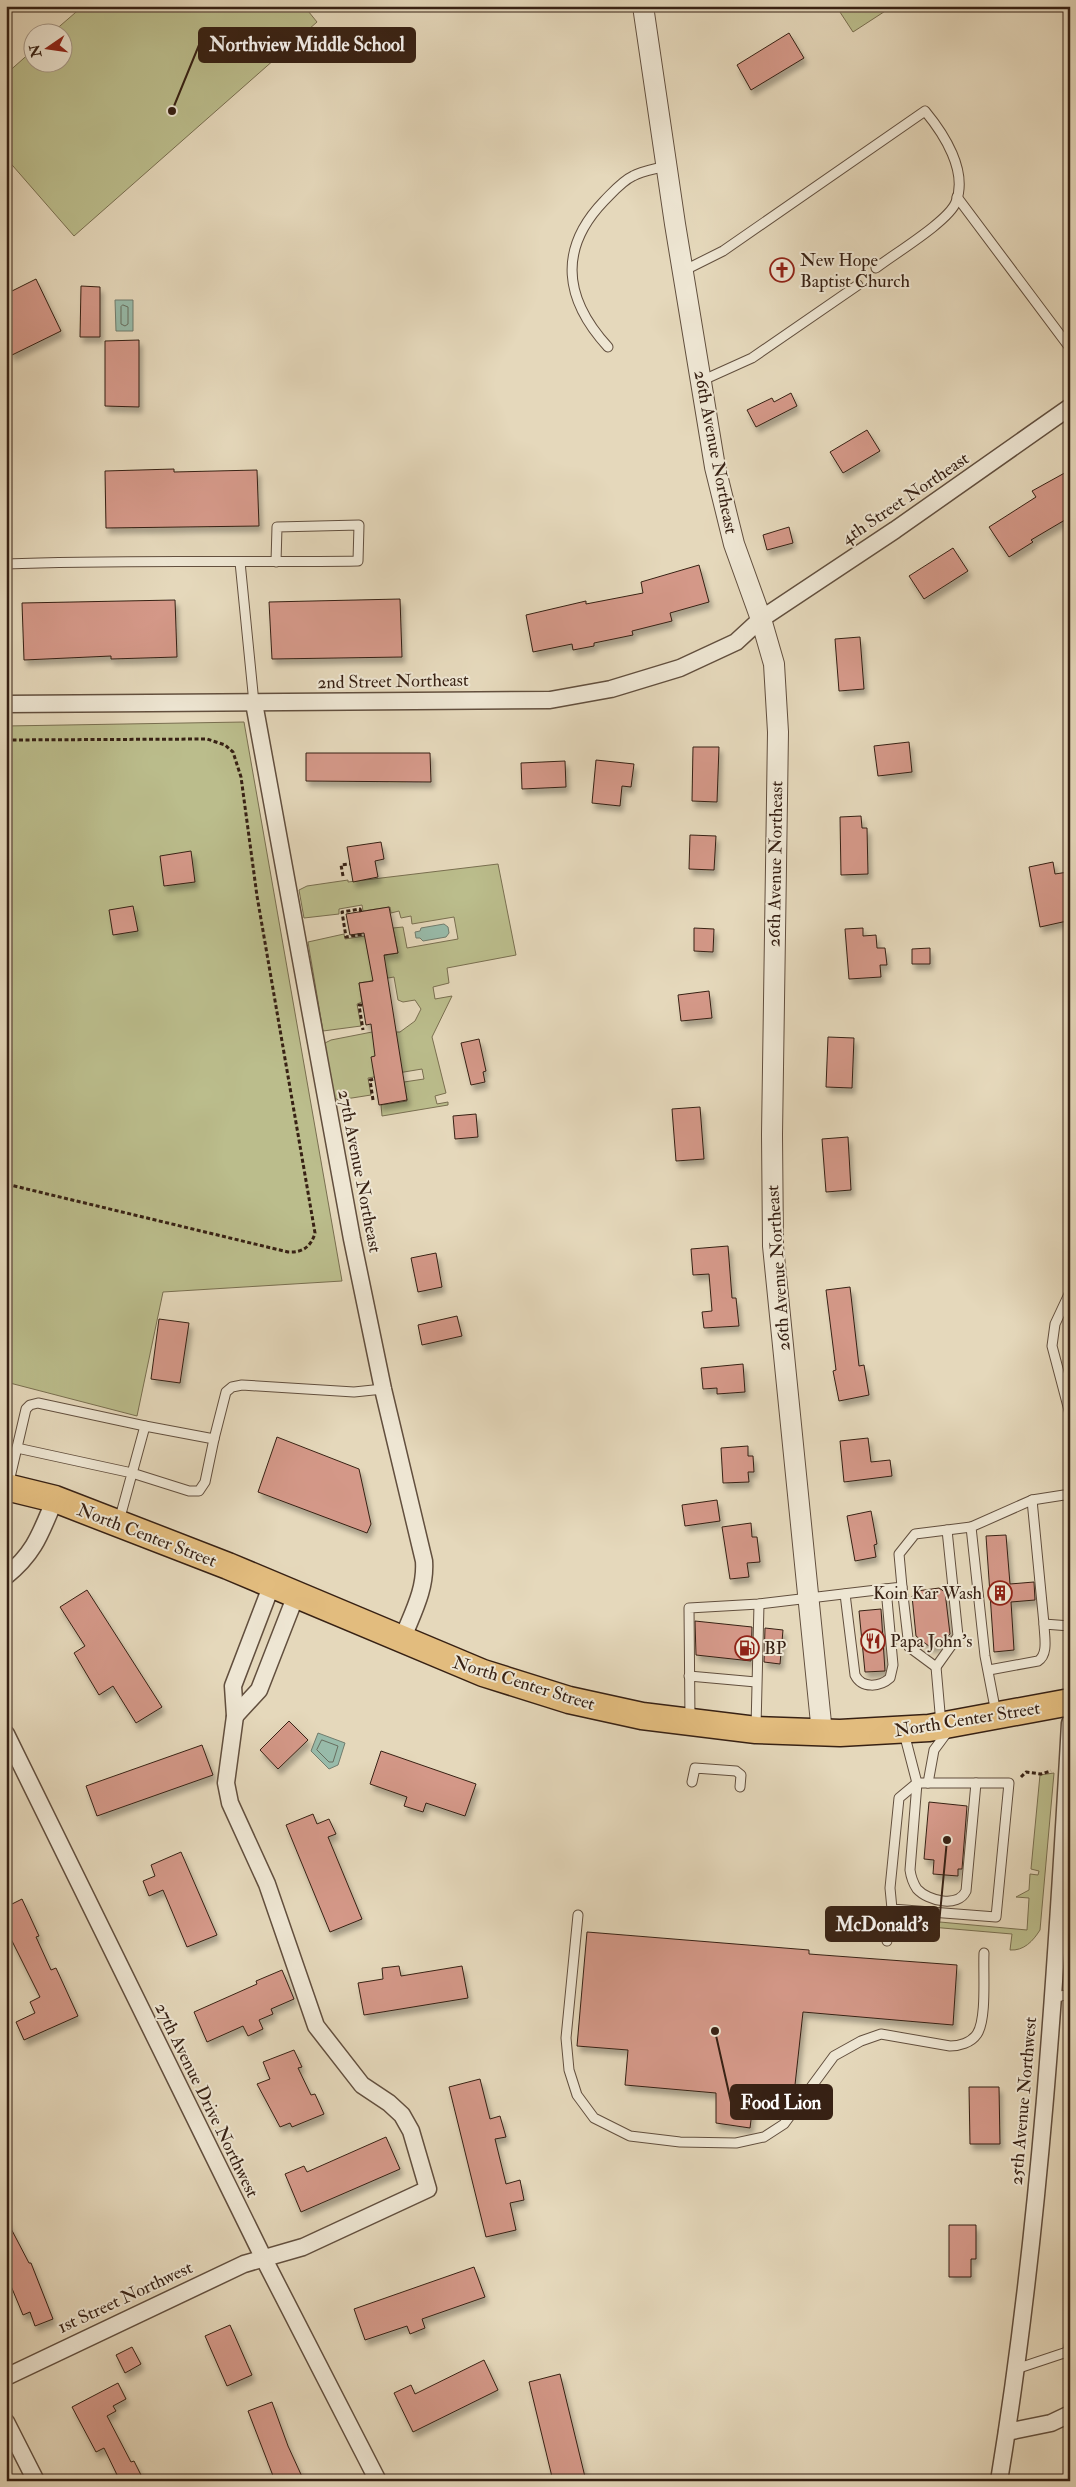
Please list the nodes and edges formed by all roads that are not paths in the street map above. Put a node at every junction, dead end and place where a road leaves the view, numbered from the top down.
1 (643, 6) edge
2 (666, 166) junction
3 (957, 197) junction
4 (876, 268) dead end
5 (683, 271) junction
6 (858, 285) dead end
7 (608, 347) dead end
8 (1070, 348) edge
9 (701, 382) junction
10 (1070, 407) edge
11 (240, 562) junction
12 (276, 562) junction
13 (6, 564) edge
14 (761, 619) junction
15 (254, 703) junction
16 (6, 704) edge
17 (1070, 1292) edge
18 (383, 1389) junction
19 (1070, 1414) edge
20 (145, 1426) junction
21 (214, 1439) junction
22 (17, 1448) junction
23 (132, 1473) junction
24 (7, 1487) edge
25 (1070, 1496) edge
26 (55, 1499) junction
27 (1032, 1500) junction
28 (118, 1524) junction
29 (971, 1527) junction
30 (947, 1530) junction
31 (6, 1576) edge
32 (272, 1584) junction
33 (902, 1587) junction
34 (886, 1589) junction
35 (845, 1594) junction
36 (296, 1595) junction
37 (810, 1598) junction
38 (759, 1604) junction
39 (1044, 1624) junction
40 (1070, 1626) edge
41 (402, 1640) junction
42 (936, 1667) junction
43 (989, 1670) junction
44 (689, 1676) junction
45 (756, 1682) junction
46 (233, 1686) junction
47 (259, 1690) junction
48 (1070, 1702) edge
49 (234, 1716) junction
50 (996, 1716) junction
51 (690, 1723) junction
52 (1070, 1724) edge
53 (950, 1725) junction
54 (756, 1730) junction
55 (904, 1730) junction
56 (6, 1734) edge
57 (822, 1734) junction
58 (692, 1782) dead end
59 (917, 1783) junction
60 (928, 1783) junction
61 (976, 1783) junction
62 (740, 1786) dead end
63 (892, 1909) junction
64 (578, 1915) dead end
65 (888, 1941) dead end
66 (984, 1953) dead end
67 (1070, 1994) edge
68 (1052, 1998) junction
69 (264, 2259) junction
70 (1070, 2340) edge
71 (1069, 2352) edge
72 (1016, 2369) junction
73 (6, 2377) edge
74 (1070, 2414) edge
75 (6, 2422) edge
76 (1007, 2432) junction
77 (36, 2481) edge
78 (378, 2481) edge
79 (999, 2481) edge

1 - 2 street, 26th Avenue Northeast
2 - 5 street, 26th Avenue Northeast
2 - 7 lane
3 - 4 lane
3 - 5 lane
3 - 8 lane
5 - 9 street, 26th Avenue Northeast
6 - 9 lane
9 - 14 street, 26th Avenue Northeast
10 - 14 street, 4th Street Northeast
11 - 12 lane
11 - 13 lane
11 - 15 lane
12 - 12 lane
14 - 15 street, 2nd Street Northeast
14 - 37 street, 26th Avenue Northeast
15 - 16 street, 2nd Street Northeast
15 - 18 street, 27th Avenue Northeast
17 - 19 lane
18 - 21 lane
18 - 41 street, 27th Avenue Northeast
20 - 21 lane
20 - 22 lane
20 - 23 lane
21 - 23 lane
22 - 23 lane
22 - 24 lane
23 - 28 lane
24 - 26 main road, North Center Street
25 - 27 lane
26 - 28 main road, North Center Street
26 - 31 street
27 - 29 lane
27 - 39 lane
28 - 32 main road, North Center Street
29 - 30 lane
29 - 43 lane
30 - 33 lane
30 - 42 lane
32 - 36 main road, North Center Street
32 - 46 street
33 - 34 lane
33 - 42 lane
34 - 35 lane
34 - 35 lane
35 - 37 lane
36 - 41 main road, North Center Street
36 - 47 street
37 - 38 lane
37 - 57 street, 26th Avenue Northeast
38 - 44 lane
38 - 45 lane
39 - 40 lane
39 - 43 lane
41 - 51 main road, North Center Street
42 - 53 lane
43 - 50 lane
44 - 45 lane
44 - 51 lane
45 - 54 lane
46 - 47 street
46 - 49 street
47 - 49 street
48 - 50 main road, North Center Street
49 - 69 street, 1st Street Northwest
50 - 53 main road, North Center Street
51 - 54 main road, North Center Street
52 - 68 street, 25th Avenue Northwest
53 - 55 main road, North Center Street
53 - 60 lane
54 - 57 main road, North Center Street
55 - 57 main road, North Center Street
55 - 59 lane
56 - 69 street, 27th Avenue Drive Northwest
58 - 62 lane
59 - 60 lane
59 - 61 lane
59 - 63 lane
60 - 61 lane
61 - 63 lane
63 - 65 lane
64 - 66 lane
67 - 68 lane
68 - 72 street, 25th Avenue Northwest
69 - 73 street, 1st Street Northwest
69 - 78 street, 27th Avenue Drive Northwest
70 - 71 lane
71 - 72 lane
72 - 76 street, 25th Avenue Northwest
74 - 76 street
75 - 77 street
76 - 79 street, 25th Avenue Northwest

